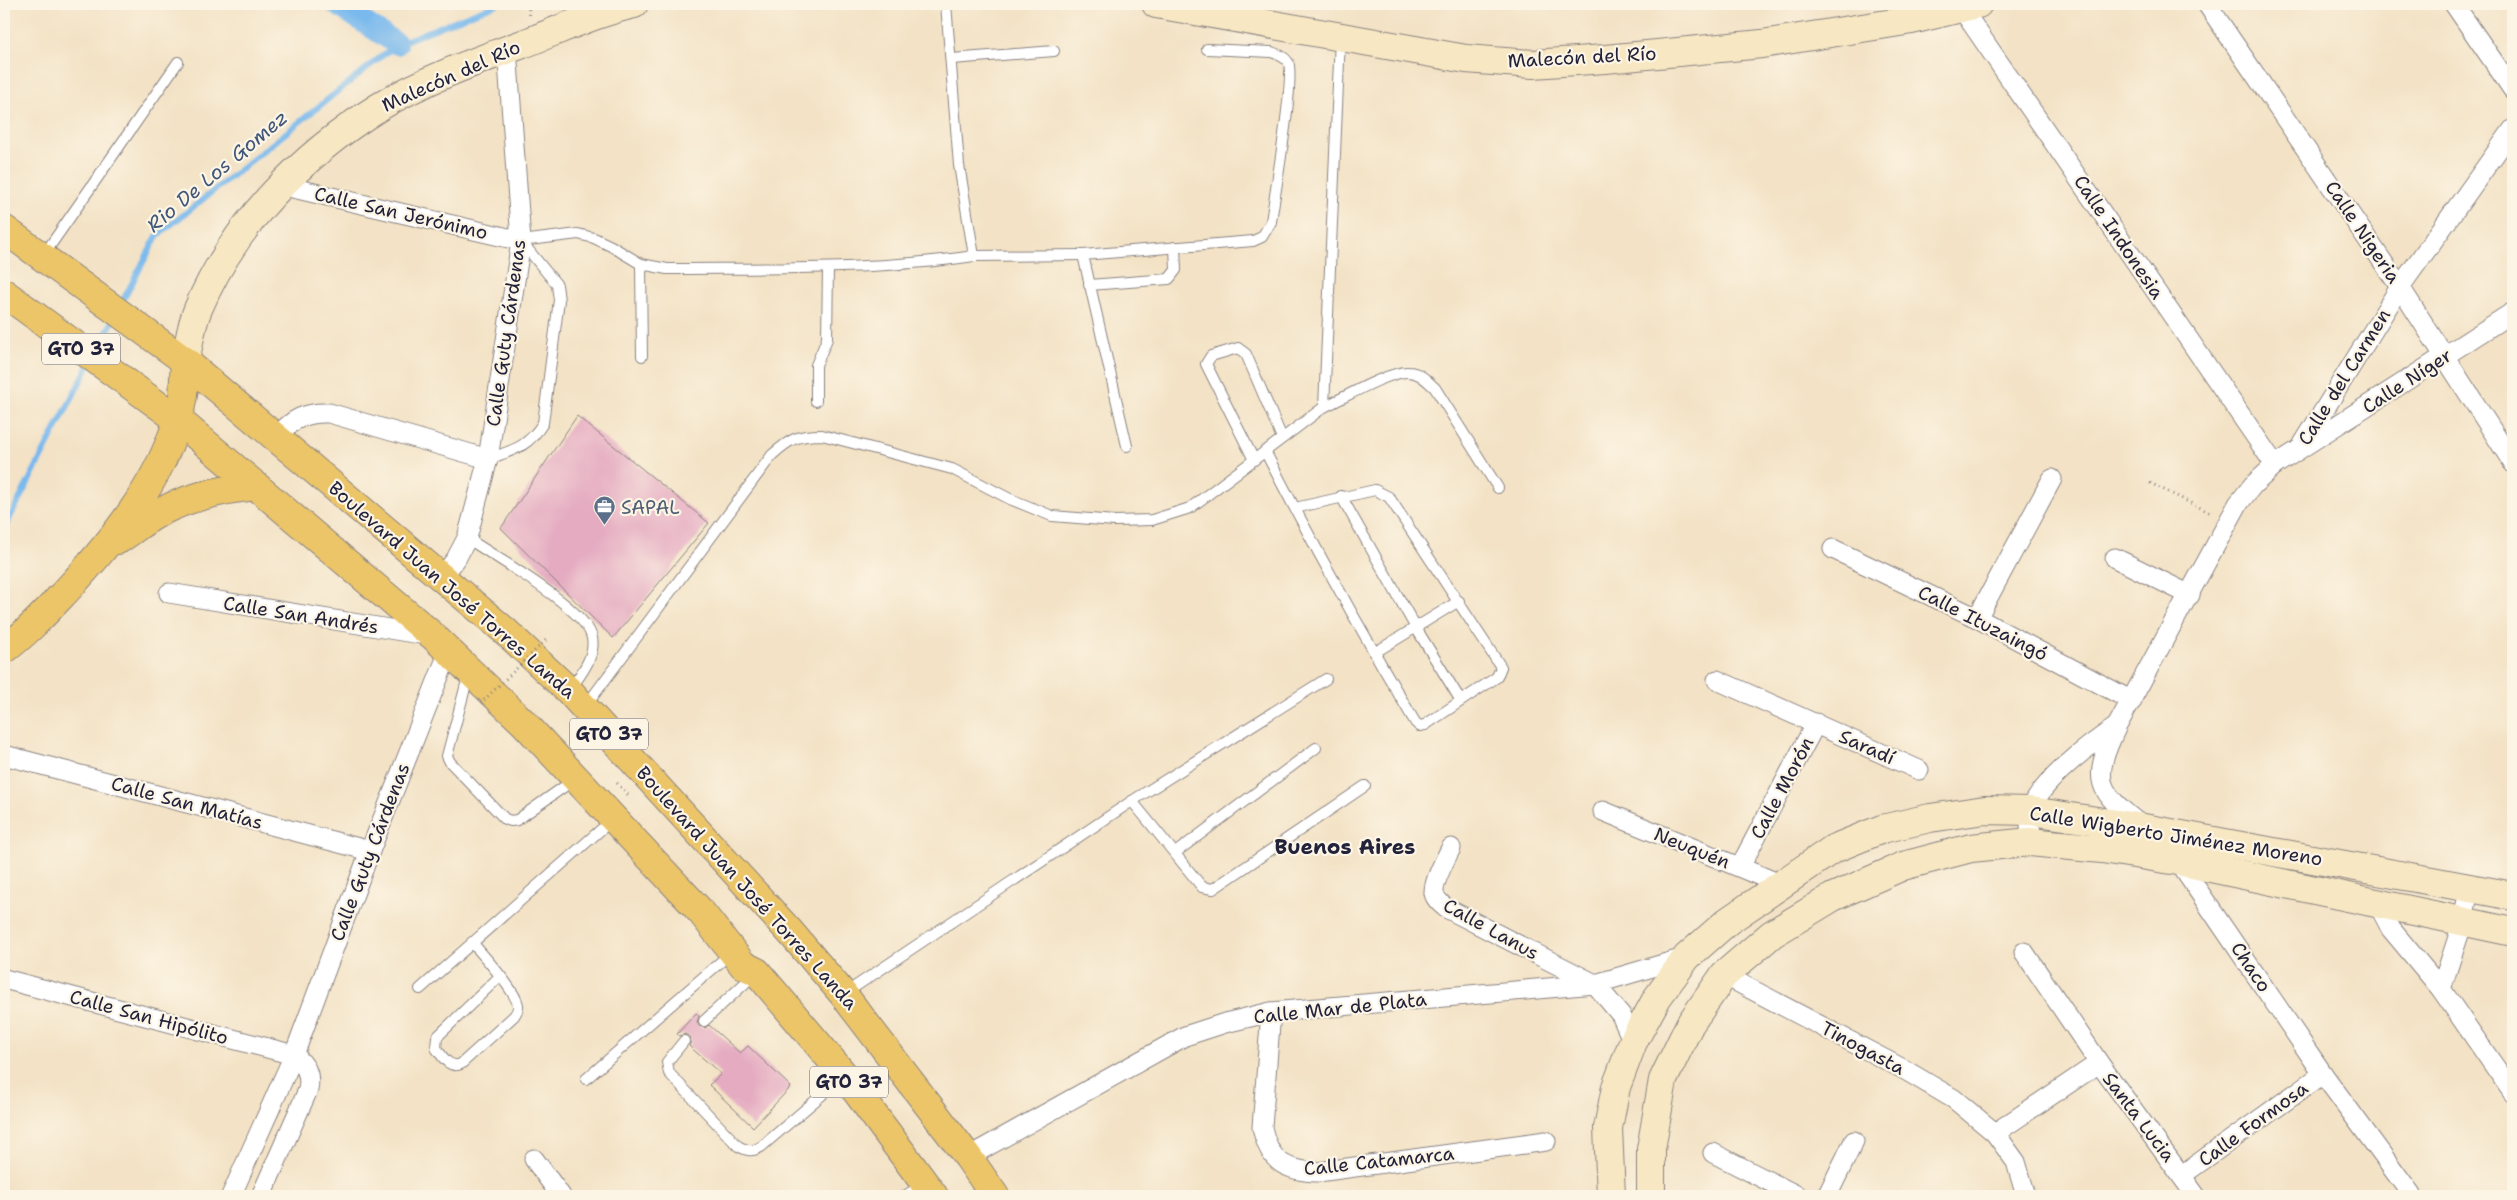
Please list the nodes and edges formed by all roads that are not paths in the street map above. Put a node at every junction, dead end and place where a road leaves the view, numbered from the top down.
1 (634, 4) edge
2 (946, 4) edge
3 (1156, 4) edge
4 (2207, 4) edge
5 (2454, 4) edge
6 (1970, 6) edge
7 (1340, 37) junction
8 (1207, 49) dead end
9 (507, 50) junction
10 (1054, 51) dead end
11 (952, 59) junction
12 (178, 62) dead end
13 (2513, 90) edge
14 (2513, 130) edge
15 (280, 185) junction
16 (4, 229) edge
17 (521, 241) junction
18 (1175, 247) junction
19 (1083, 255) junction
20 (974, 256) junction
21 (49, 261) junction
22 (641, 264) junction
23 (828, 268) junction
24 (1089, 285) junction
25 (2400, 287) junction
26 (4, 293) edge
27 (2513, 312) edge
28 (642, 356) dead end
29 (2446, 356) junction
30 (185, 361) junction
31 (816, 401) dead end
32 (1324, 407) junction
33 (177, 419) junction
34 (277, 436) junction
35 (1282, 438) junction
36 (1127, 446) dead end
37 (2300, 450) junction
38 (1265, 451) junction
39 (488, 459) junction
40 (1254, 460) junction
41 (2513, 463) edge
42 (2276, 465) junction
43 (2052, 479) dead end
44 (256, 486) junction
45 (1498, 488) dead end
46 (1341, 496) junction
47 (1295, 508) junction
48 (467, 538) junction
49 (106, 547) junction
50 (1833, 549) dead end
51 (2115, 558) dead end
52 (442, 577) junction
53 (169, 593) dead end
54 (2190, 595) junction
55 (1459, 601) junction
56 (1978, 618) junction
57 (1416, 628) junction
58 (441, 644) junction
59 (4, 650) edge
60 (1374, 653) junction
61 (469, 669) junction
62 (1326, 680) dead end
63 (1717, 680) dead end
64 (577, 699) junction
65 (1462, 701) junction
66 (2132, 701) junction
67 (1816, 724) junction
68 (2117, 726) junction
69 (1316, 748) dead end
70 (4, 755) edge
71 (1919, 770) dead end
72 (576, 778) junction
73 (1365, 786) dead end
74 (1132, 801) junction
75 (1603, 811) dead end
76 (2031, 811) junction
77 (614, 819) junction
78 (2144, 828) junction
79 (2030, 842) junction
80 (1451, 848) dead end
81 (370, 851) junction
82 (1175, 854) junction
83 (2178, 861) junction
84 (1740, 867) junction
85 (1780, 884) junction
86 (2469, 888) junction
87 (2513, 896) edge
88 (2378, 904) junction
89 (2464, 922) junction
90 (2513, 932) edge
91 (472, 942) junction
92 (733, 952) junction
93 (2024, 952) dead end
94 (1687, 957) junction
95 (757, 972) junction
96 (1724, 975) junction
97 (500, 976) junction
98 (4, 979) edge
99 (1595, 984) junction
100 (420, 988) dead end
101 (2441, 989) junction
102 (843, 994) junction
103 (1271, 1012) junction
104 (704, 1021) dead end
105 (684, 1041) dead end
106 (1632, 1042) junction
107 (294, 1055) junction
108 (2099, 1063) junction
109 (2323, 1074) junction
110 (845, 1076) junction
111 (586, 1080) dead end
112 (2513, 1093) edge
113 (1995, 1133) junction
114 (1546, 1141) dead end
115 (1854, 1142) dead end
116 (1713, 1153) dead end
117 (968, 1157) junction
118 (534, 1159) dead end
119 (2182, 1175) junction
120 (921, 1192) edge
121 (2411, 1194) dead end
122 (230, 1196) edge
123 (261, 1196) edge
124 (561, 1196) edge
125 (996, 1196) edge
126 (1611, 1196) edge
127 (1651, 1196) edge
128 (1798, 1196) edge
129 (1827, 1196) edge
130 (2026, 1196) edge
131 (2196, 1196) edge

1 - 9 street, Malecón del Río
2 - 11 lane
3 - 7 street, Malecón del Río
4 - 25 street, Calle Nigeria
5 - 13 street
6 - 7 street, Malecón del Río
6 - 42 street, Calle Indonesia
7 - 32 lane
8 - 18 lane
9 - 15 street, Malecón del Río
9 - 17 street, Calle Guty Cárdenas
10 - 11 lane
11 - 20 lane
12 - 21 lane
14 - 25 street, Calle del Carmen
15 - 17 street, Calle San Jerónimo
15 - 30 street, Malecón del Río
16 - 21 main road, Boulevard Juan José Torres Landa / GTO 37
17 - 22 lane
17 - 39 street, Calle Guty Cárdenas
17 - 39 lane
18 - 19 lane
18 - 24 lane
19 - 20 lane
19 - 24 lane
20 - 23 lane
21 - 30 main road, Boulevard Juan José Torres Landa / GTO 37
22 - 23 lane
22 - 28 lane
23 - 31 lane
24 - 36 lane
25 - 29 street, Calle Nigeria
25 - 37 street, Calle del Carmen
26 - 33 main road, GTO 37
27 - 29 street, Calle Níger
29 - 37 street, Calle Níger
29 - 41 street, Calle Nigeria
30 - 33 main road
30 - 34 main road, Boulevard Juan José Torres Landa / GTO 37
32 - 35 lane
32 - 45 lane
33 - 44 main road, GTO 37
33 - 49 main road
34 - 39 street
34 - 52 main road, Boulevard Juan José Torres Landa / GTO 37
35 - 38 lane
35 - 40 lane
37 - 42 street, Calle del Carmen
38 - 40 lane
38 - 47 lane
39 - 48 street, Calle Guty Cárdenas
40 - 64 lane
42 - 54 street, Calle del Carmen
43 - 56 street
44 - 49 main road
44 - 58 main road, GTO 37
46 - 47 lane
46 - 55 lane
46 - 57 lane
47 - 60 lane
48 - 52 street, Calle Guty Cárdenas
48 - 64 lane
49 - 59 main road
50 - 56 street, Calle Ituzaingó
51 - 54 street
52 - 64 main road, Boulevard Juan José Torres Landa / GTO 37
53 - 58 street, Calle San Andrés
54 - 66 street, Calle del Carmen
55 - 57 lane
55 - 65 lane
56 - 66 street, Calle Ituzaingó
57 - 60 lane
57 - 65 lane
58 - 61 main road, GTO 37
58 - 81 street, Calle Guty Cárdenas
60 - 65 lane
61 - 72 main road, GTO 37
61 - 72 lane
62 - 74 lane
63 - 67 street, Calle Morón
64 - 102 main road, Boulevard Juan José Torres Landa / GTO 37
66 - 68 street, Calle del Carmen
67 - 71 street, Saradí
67 - 84 street, Calle Morón
68 - 76 street, Calle del Carmen
68 - 78 street, Calle del Carmen
69 - 82 lane
70 - 81 street, Calle San Matías
72 - 77 main road, GTO 37
73 - 82 lane
74 - 82 lane
74 - 102 lane
75 - 84 street, Neuquén
76 - 78 street, Calle Wigberto Jiménez Moreno
76 - 79 street, Calle del Carmen
76 - 85 street, Calle Wigberto Jiménez Moreno
77 - 91 lane
77 - 92 main road, GTO 37
78 - 86 street, Calle Wigberto Jiménez Moreno
79 - 83 street, Calle Wigberto Jiménez Moreno
79 - 96 street, Calle Wigberto Jiménez Moreno
80 - 99 street, Calle Lanus
81 - 107 street, Calle Guty Cárdenas
83 - 88 street, Calle Wigberto Jiménez Moreno
83 - 109 street, Chaco
84 - 85 street, Neuquén
85 - 94 street, Calle Wigberto Jiménez Moreno
86 - 87 street, Calle Wigberto Jiménez Moreno
86 - 89 street
88 - 89 street, Calle Wigberto Jiménez Moreno
88 - 101 street
89 - 90 street, Calle Wigberto Jiménez Moreno
89 - 101 street
91 - 97 lane
91 - 100 lane
92 - 95 main road, GTO 37
92 - 111 lane
93 - 108 street, Santa Lucia
94 - 99 street, Calle Mar de Plata
94 - 106 street, Calle Wigberto Jiménez Moreno
95 - 104 lane
95 - 110 main road, GTO 37
96 - 113 street, Tinogasta
96 - 127 street, Calle Wigberto Jiménez Moreno
97 - 97 lane
98 - 107 street, Calle San Hipólito
99 - 103 street, Calle Mar de Plata
99 - 106 street
101 - 112 street
102 - 117 main road, Boulevard Juan José Torres Landa / GTO 37
103 - 114 street, Calle Catamarca
103 - 117 street, Calle Mar de Plata
105 - 110 lane
106 - 126 street, Calle Wigberto Jiménez Moreno
107 - 122 street, Calle Guty Cárdenas
107 - 123 street
108 - 113 street
108 - 119 street, Santa Lucia
109 - 119 street, Calle Formosa
109 - 121 street, Chaco
110 - 120 main road, GTO 37
113 - 130 street, Tinogasta
115 - 129 street
116 - 128 street
117 - 125 main road, Boulevard Juan José Torres Landa / GTO 37
118 - 124 street
119 - 131 street, Santa Lucia

